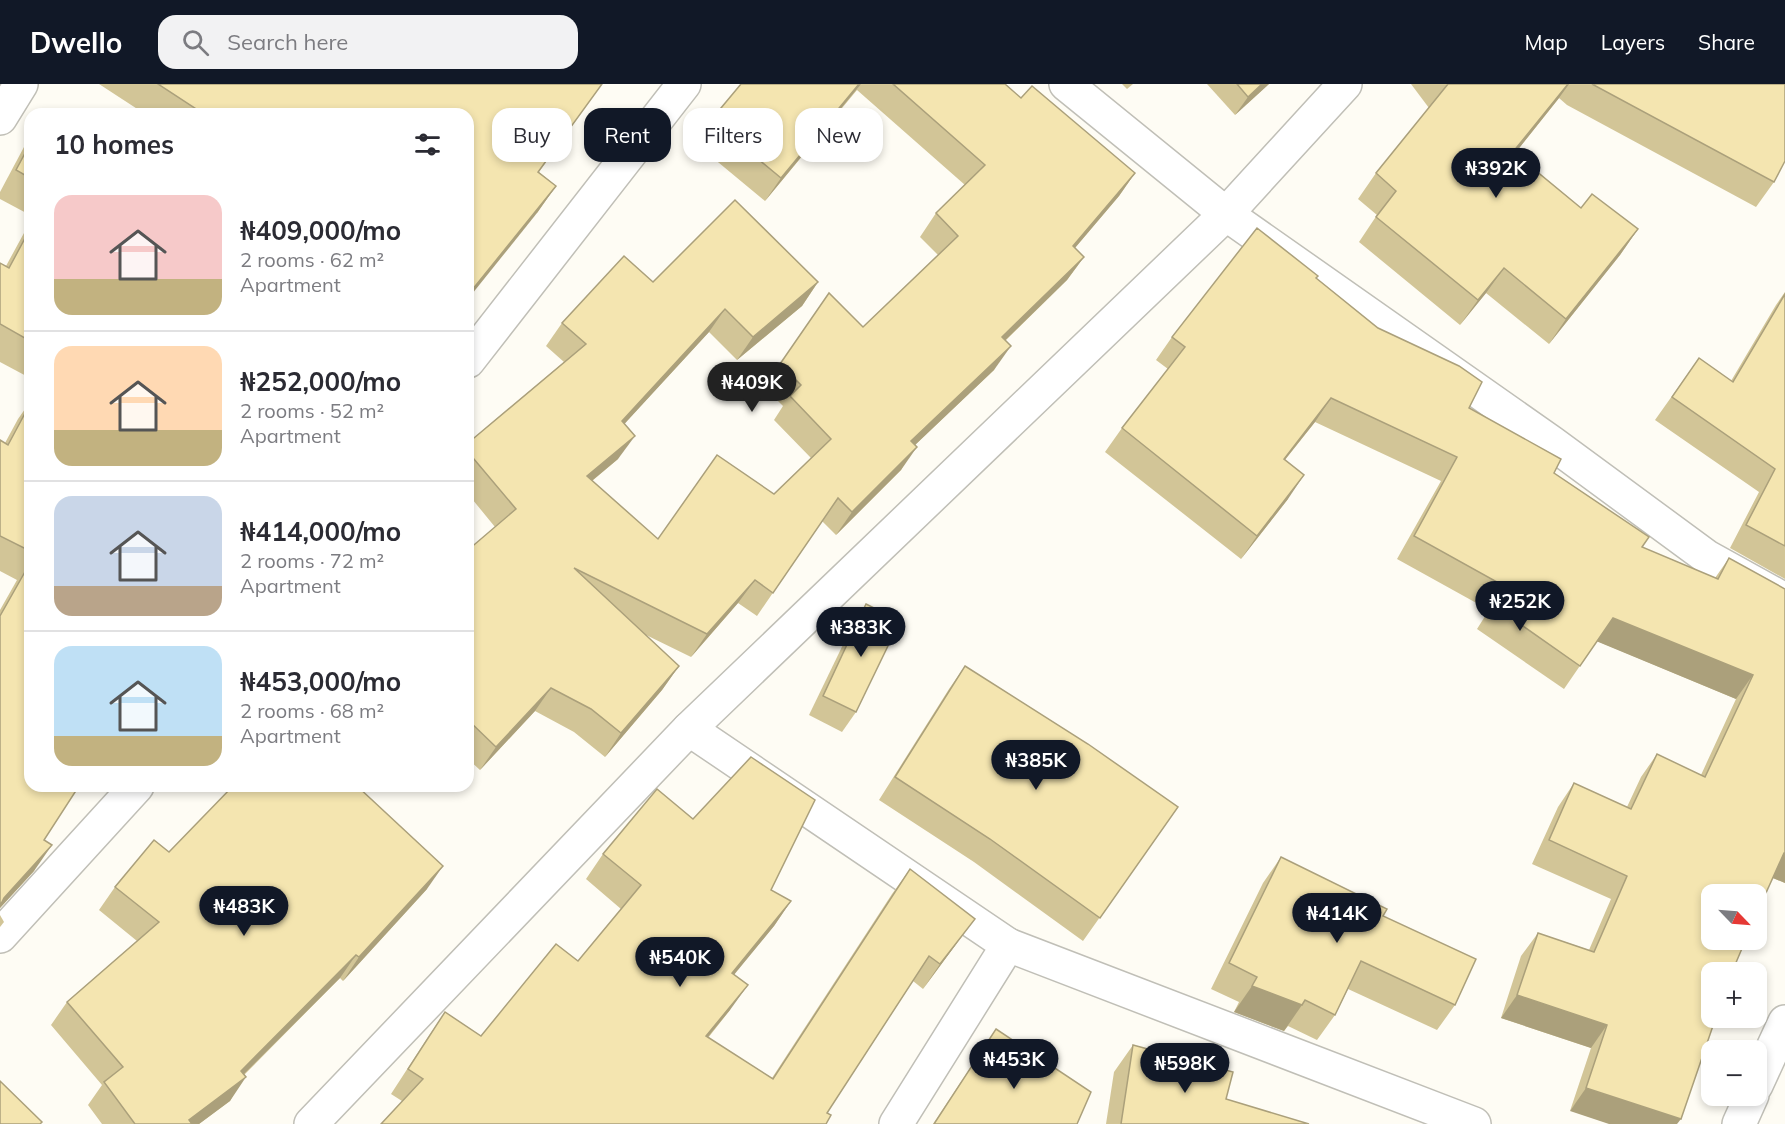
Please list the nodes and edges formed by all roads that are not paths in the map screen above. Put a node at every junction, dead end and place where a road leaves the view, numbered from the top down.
1 (684, 84) edge
2 (1066, 84) edge
3 (1345, 84) edge
4 (1226, 214) junction
5 (474, 353) edge
6 (1785, 600) edge
7 (689, 729) junction
8 (132, 792) edge
9 (0, 936) edge
10 (1008, 945) junction
11 (1785, 1022) edge
12 (1767, 1060) edge
13 (1747, 1106) edge
14 (311, 1124) edge
15 (896, 1124) edge
16 (1474, 1124) edge
17 (1739, 1124) edge

1 - 5 street
2 - 4 street
3 - 4 street
4 - 6 street
4 - 7 street
7 - 10 street
7 - 14 street
8 - 9 street
10 - 15 street
10 - 16 street
11 - 12 street
13 - 17 street

